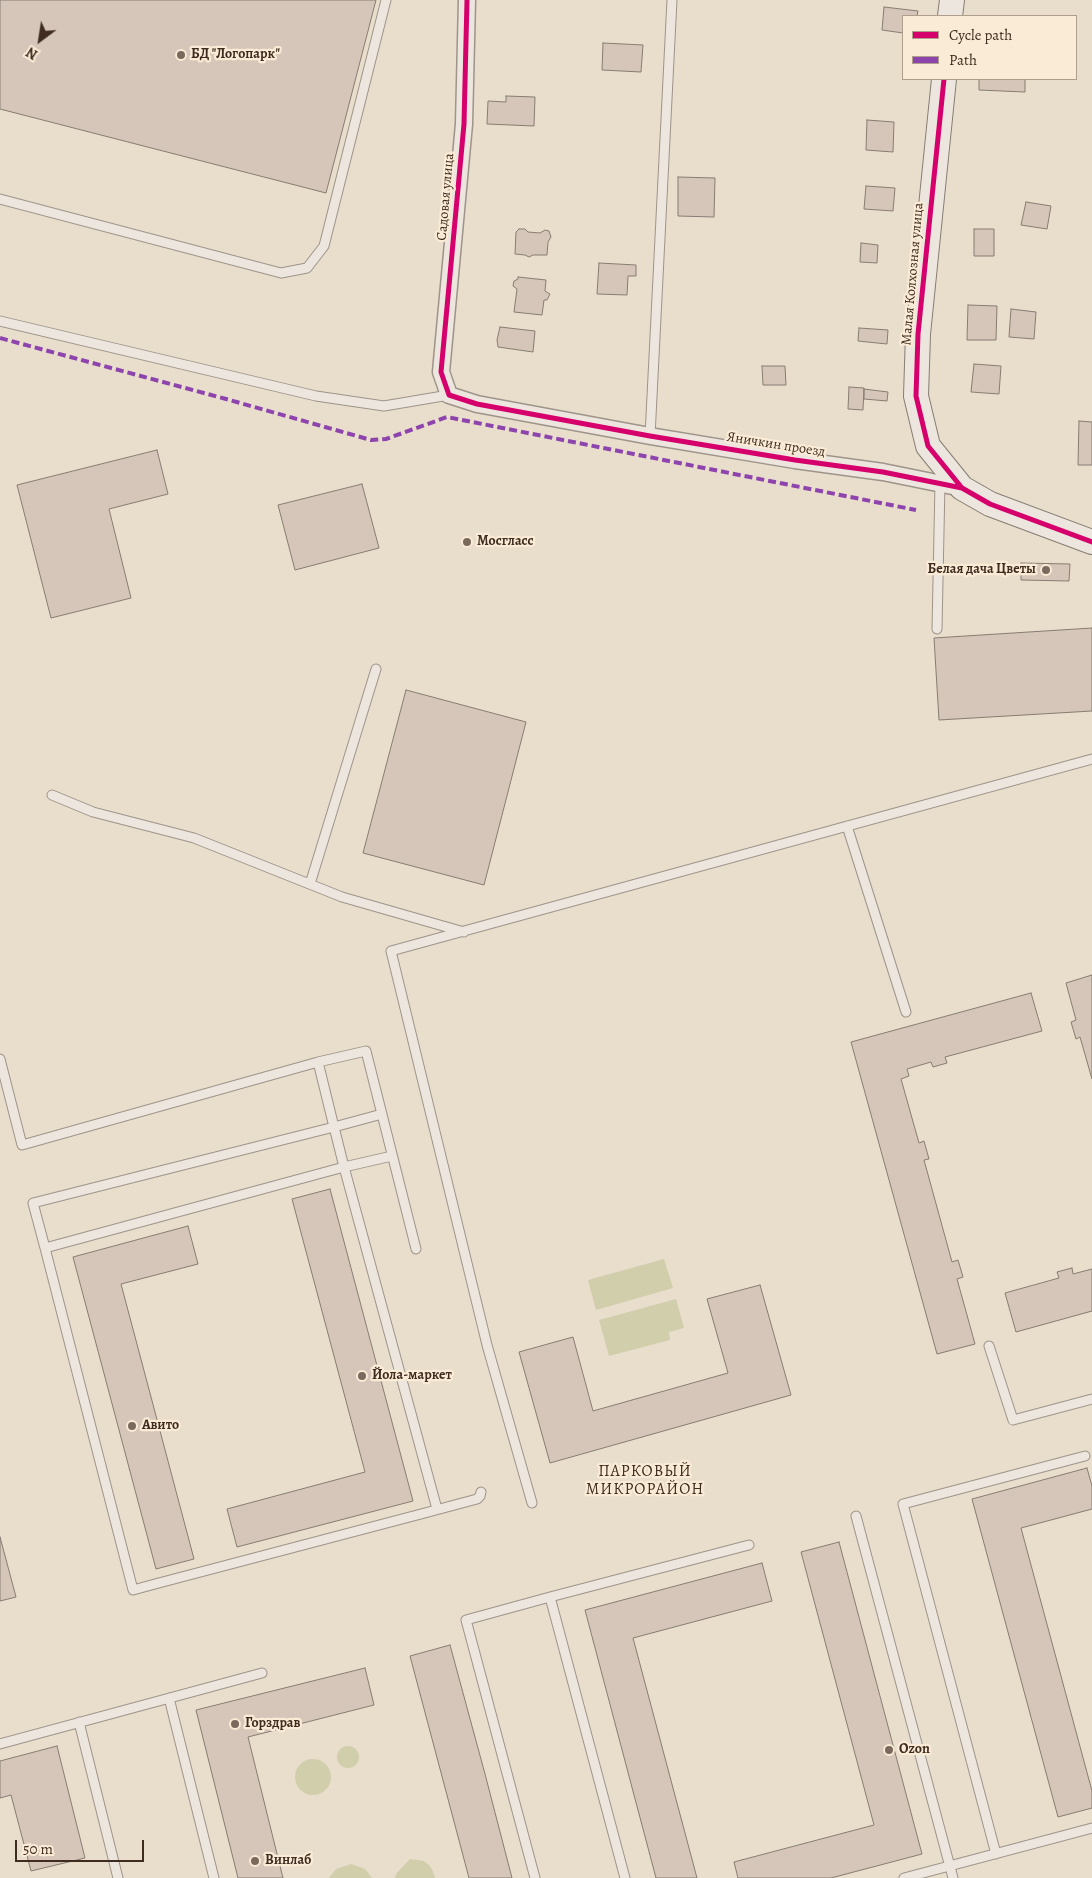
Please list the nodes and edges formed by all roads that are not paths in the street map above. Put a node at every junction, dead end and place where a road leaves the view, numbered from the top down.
1 (386, 0) edge
2 (467, 0) edge
3 (672, 0) edge
4 (952, 0) edge
5 (950, 15) edge
6 (944, 80) edge
7 (0, 199) edge
8 (0, 320) edge
9 (449, 395) junction
10 (650, 436) junction
11 (951, 486) junction
12 (1092, 542) edge
13 (937, 629) dead end
14 (376, 669) dead end
15 (1092, 759) edge
16 (52, 794) dead end
17 (847, 826) junction
18 (310, 884) junction
19 (464, 932) junction
20 (906, 1012) dead end
21 (0, 1059) edge
22 (318, 1062) junction
23 (382, 1114) junction
24 (334, 1127) junction
25 (392, 1156) junction
26 (344, 1167) junction
27 (45, 1248) junction
28 (416, 1249) dead end
29 (990, 1346) dead end
30 (1092, 1400) edge
31 (1085, 1456) dead end
32 (481, 1492) dead end
33 (532, 1503) dead end
34 (437, 1509) junction
35 (856, 1516) dead end
36 (750, 1545) dead end
37 (550, 1597) junction
38 (262, 1672) dead end
39 (169, 1698) junction
40 (79, 1722) junction
41 (0, 1744) edge
42 (1092, 1828) edge
43 (996, 1854) junction
44 (950, 1866) junction
45 (118, 1878) edge
46 (214, 1878) edge
47 (535, 1878) edge
48 (625, 1878) edge
49 (904, 1878) edge
50 (953, 1878) edge

1 - 7 lane
2 - 9 street, Садовая улица
3 - 10 lane
4 - 5 street
6 - 11 street, Малая Колхозная улица
8 - 9 lane
9 - 10 street, Яничкин проезд
10 - 11 street, Яничкин проезд
11 - 12 street, Яничкин проезд
11 - 13 lane
14 - 18 lane
15 - 17 lane
16 - 18 lane
17 - 19 lane
17 - 20 lane
18 - 19 lane
19 - 33 lane
21 - 22 lane
22 - 23 lane
22 - 24 lane
23 - 24 lane
23 - 25 lane
24 - 26 lane
24 - 27 lane
25 - 26 lane
25 - 28 lane
26 - 27 lane
26 - 34 lane
27 - 34 lane
29 - 30 lane
31 - 43 lane
32 - 34 lane
35 - 44 lane
36 - 37 lane
37 - 47 lane
37 - 48 lane
38 - 39 lane
39 - 40 lane
39 - 46 lane
40 - 41 lane
40 - 45 lane
42 - 43 lane
43 - 44 lane
44 - 49 lane
44 - 50 lane

